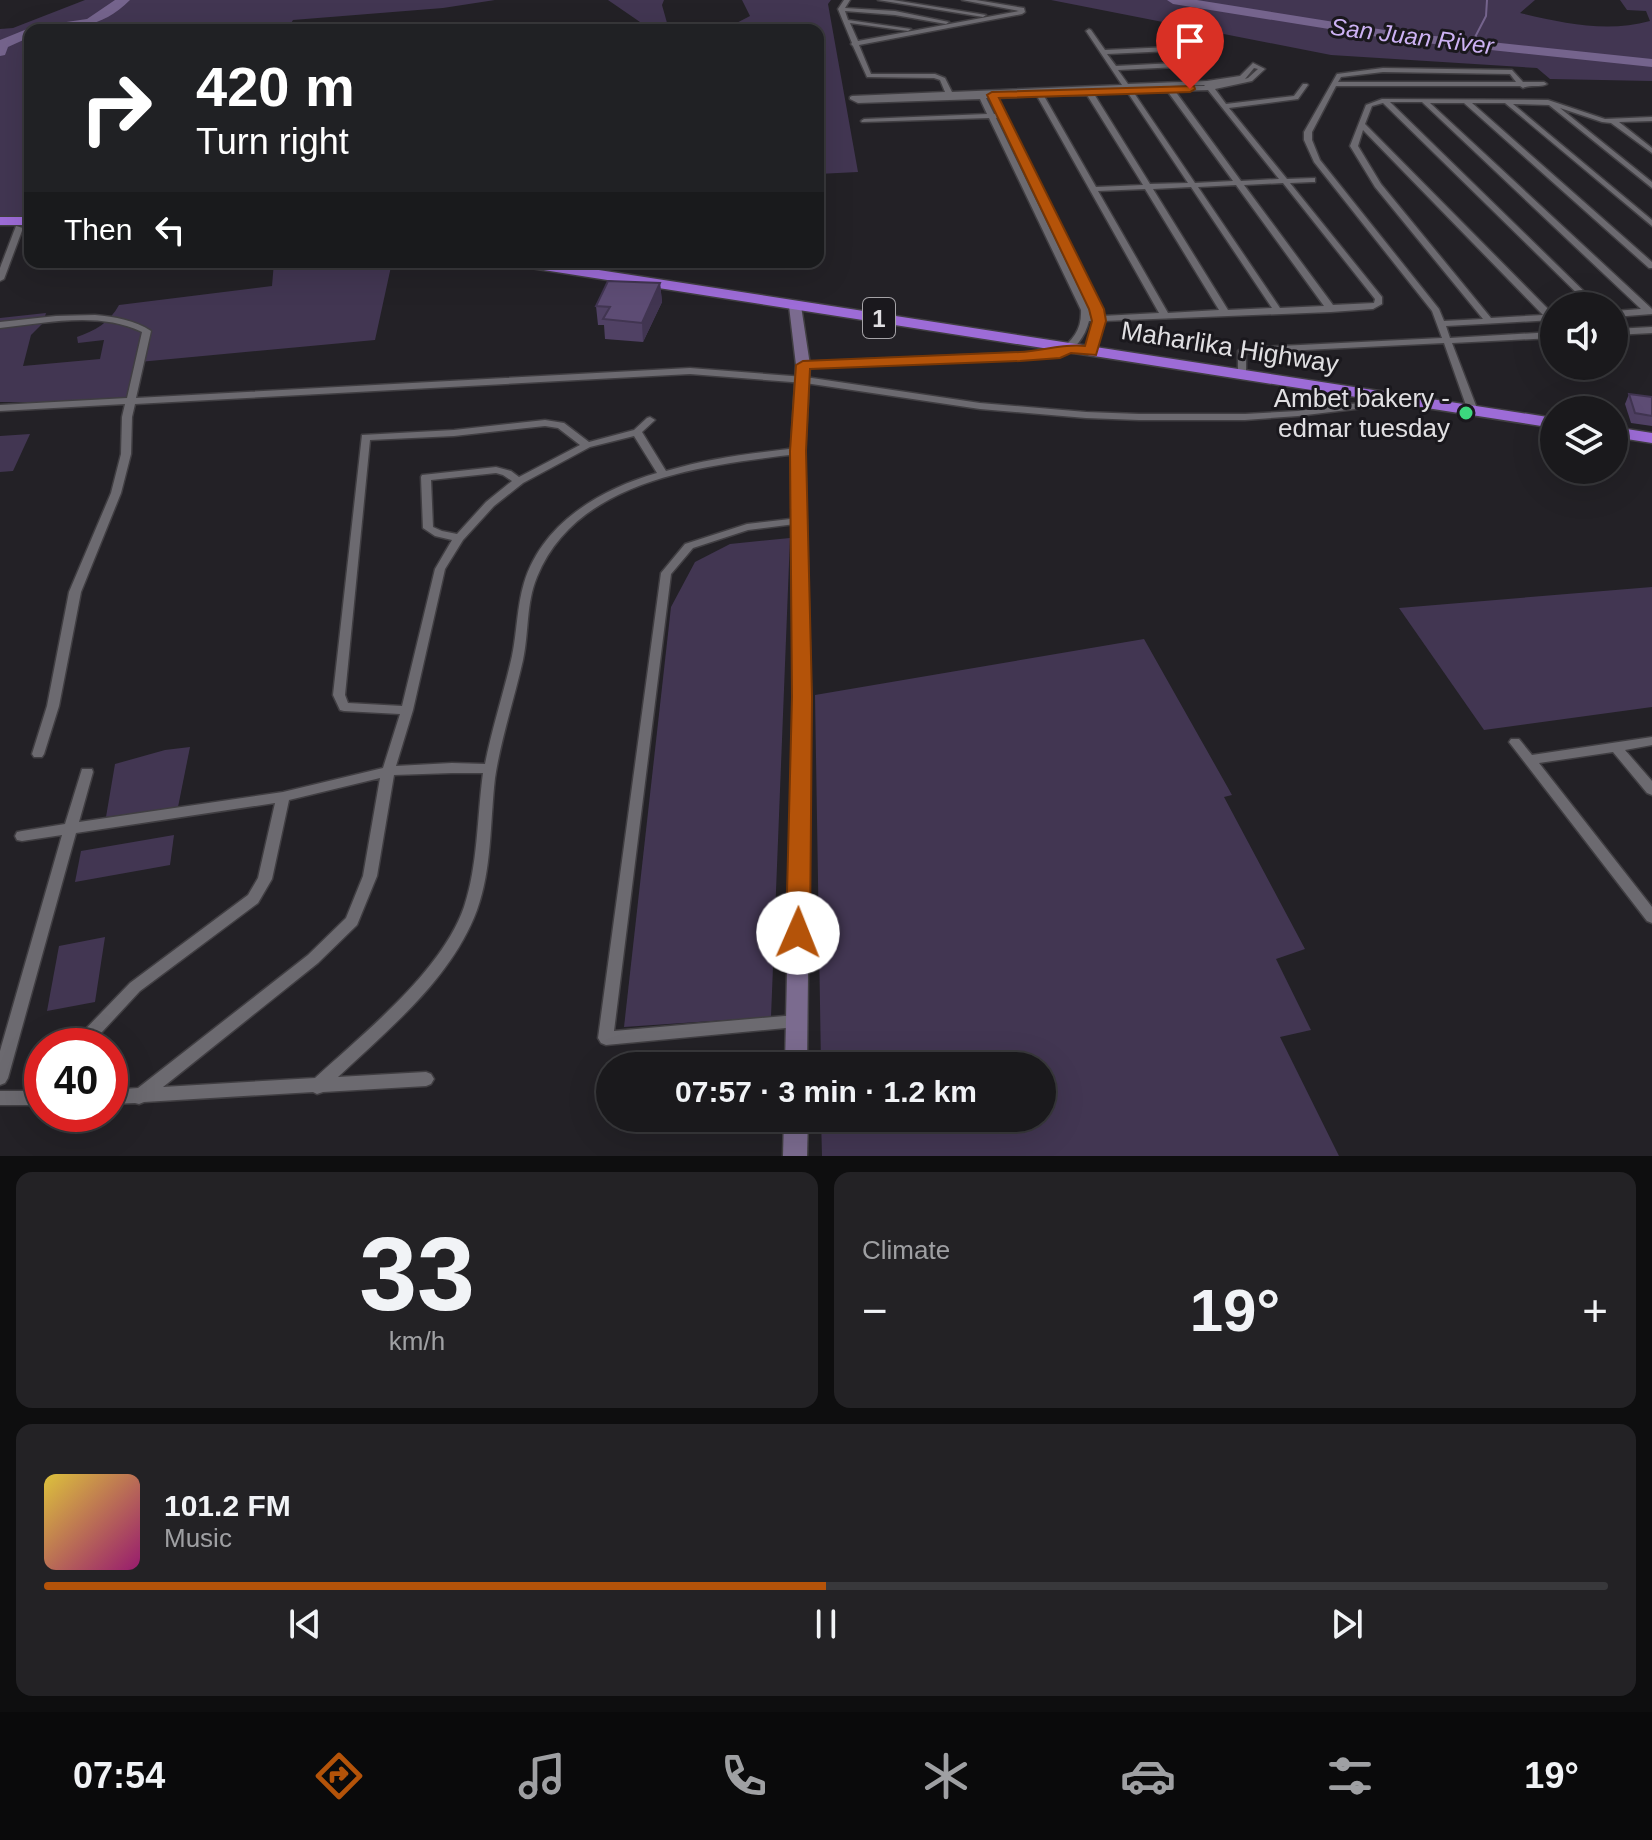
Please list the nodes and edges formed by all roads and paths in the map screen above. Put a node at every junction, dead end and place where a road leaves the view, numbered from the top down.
1 (847, 0) edge
2 (881, 0) edge
3 (965, 0) edge
4 (841, 9) junction
5 (999, 18) junction
6 (845, 21) junction
7 (954, 23) junction
8 (915, 31) junction
9 (1089, 31) dead end
10 (1148, 38) dead end
11 (854, 44) junction
12 (1157, 49) junction
13 (1103, 52) junction
14 (1114, 68) junction
15 (1336, 84) junction
16 (1544, 84) dead end
17 (1305, 85) dead end
18 (1209, 86) junction
19 (1523, 86) junction
20 (1168, 87) junction
21 (1128, 88) junction
22 (1088, 90) junction
23 (1038, 92) junction
24 (986, 93) junction
25 (949, 95) junction
26 (1384, 100) junction
27 (1424, 101) junction
28 (1466, 101) junction
29 (1506, 102) junction
30 (1548, 102) junction
31 (1225, 106) junction
32 (996, 116) junction
33 (1652, 119) edge
34 (864, 121) dead end
35 (1613, 121) junction
36 (1361, 124) junction
37 (1652, 151) edge
38 (1312, 180) dead end
39 (1285, 181) junction
40 (1238, 183) junction
41 (1192, 185) junction
42 (1652, 186) edge
43 (1147, 187) junction
44 (1093, 189) junction
45 (0, 221) edge
46 (1652, 224) edge
47 (24, 225) edge
48 (24, 225) edge
49 (0, 228) edge
50 (24, 229) edge
51 (1652, 266) edge
52 (556, 268) edge
53 (0, 279) edge
54 (1581, 292) edge
55 (1540, 305) edge
56 (795, 306) junction
57 (1331, 309) junction
58 (1278, 311) junction
59 (1651, 312) edge
60 (1628, 313) edge
61 (1226, 314) junction
62 (1166, 317) junction
63 (1540, 318) edge
64 (1087, 319) junction
65 (1099, 321) junction
66 (1489, 321) junction
67 (1443, 324) junction
68 (0, 325) edge
69 (1652, 330) edge
70 (1628, 331) edge
71 (1540, 336) edge
72 (1449, 341) junction
73 (1069, 348) junction
74 (1091, 351) junction
75 (803, 372) junction
76 (1241, 374) junction
77 (1404, 400) junction
78 (132, 402) junction
79 (0, 408) edge
80 (1473, 411) junction
81 (650, 420) dead end
82 (1540, 421) edge
83 (637, 432) junction
84 (1628, 434) edge
85 (1652, 438) edge
86 (587, 445) junction
87 (798, 451) junction
88 (662, 473) junction
89 (519, 481) junction
90 (799, 521) junction
91 (459, 538) junction
92 (407, 710) junction
93 (1652, 741) edge
94 (1515, 742) dead end
95 (1615, 746) junction
96 (38, 754) dead end
97 (1531, 760) junction
98 (490, 769) junction
99 (388, 771) junction
100 (87, 772) dead end
101 (1652, 790) edge
102 (283, 797) junction
103 (68, 829) junction
104 (22, 836) dead end
105 (1652, 917) edge
106 (796, 1021) junction
107 (96, 1028) edge
108 (796, 1052) edge
109 (0, 1078) edge
110 (426, 1079) dead end
111 (317, 1087) junction
112 (128, 1097) edge
113 (139, 1097) junction
114 (0, 1098) edge
115 (24, 1098) edge
116 (796, 1132) edge
117 (795, 1156) edge

1 - 4 street
2 - 5 street
3 - 5 street
4 - 6 street
4 - 7 street
5 - 7 street
6 - 8 street
6 - 11 street
7 - 8 street
8 - 11 street
9 - 13 street
10 - 12 street
11 - 25 street
12 - 13 street
12 - 14 street
13 - 14 street
14 - 21 street
15 - 19 street
15 - 19 street
15 - 67 street
16 - 19 street
17 - 31 street
18 - 18 street
18 - 20 street
18 - 31 street
20 - 21 street
20 - 40 street
21 - 22 street
21 - 41 street
22 - 23 street
22 - 43 street
23 - 24 street
23 - 44 street
24 - 25 street
24 - 32 street
25 - 25 street
26 - 27 street
26 - 36 street
26 - 54 street
27 - 28 street
27 - 59 street
28 - 29 street
28 - 51 street
29 - 30 street
29 - 46 street
30 - 35 street
30 - 42 street
31 - 39 street
32 - 34 street
32 - 64 street
32 - 65 street
33 - 35 street
35 - 37 street
36 - 55 street
36 - 66 street
38 - 39 street
39 - 40 street
39 - 57 street
40 - 41 street
40 - 57 street
41 - 43 street
41 - 58 street
43 - 44 street
43 - 61 street
44 - 62 street
45 - 47 highway
48 - 49 highway
50 - 53 street
52 - 56 highway, Maharlika Highway / 1
56 - 73 highway, Maharlika Highway / 1
56 - 75 street
57 - 58 street
58 - 61 street
59 - 60 street
61 - 62 street
62 - 65 street
63 - 66 street
64 - 65 street
64 - 73 street
65 - 74 street
66 - 67 street
67 - 72 street
68 - 78 street
69 - 70 street
71 - 72 street
72 - 76 street
72 - 80 street
73 - 74 highway, Maharlika Highway / 1
73 - 75 street
74 - 76 highway, Maharlika Highway / 1
75 - 77 street
75 - 78 street
75 - 87 street
76 - 77 highway, Maharlika Highway / 1
77 - 80 highway, Maharlika Highway / 1
78 - 79 street
78 - 96 street
80 - 82 highway, Maharlika Highway / 1
81 - 83 street
83 - 86 street
83 - 88 street
84 - 85 highway
86 - 89 street
86 - 92 street
87 - 88 street
87 - 90 street
88 - 98 street
89 - 91 street
89 - 91 street
90 - 106 street
90 - 106 street
91 - 92 street
92 - 99 street
93 - 95 street
94 - 97 street
95 - 97 street
95 - 101 street
97 - 105 street
98 - 99 street
98 - 111 street
99 - 102 street
99 - 113 street
100 - 103 street
102 - 103 street
102 - 107 street
103 - 104 street
103 - 109 street
106 - 108 street
110 - 111 street
111 - 113 street
112 - 113 street
114 - 115 street
116 - 117 street

